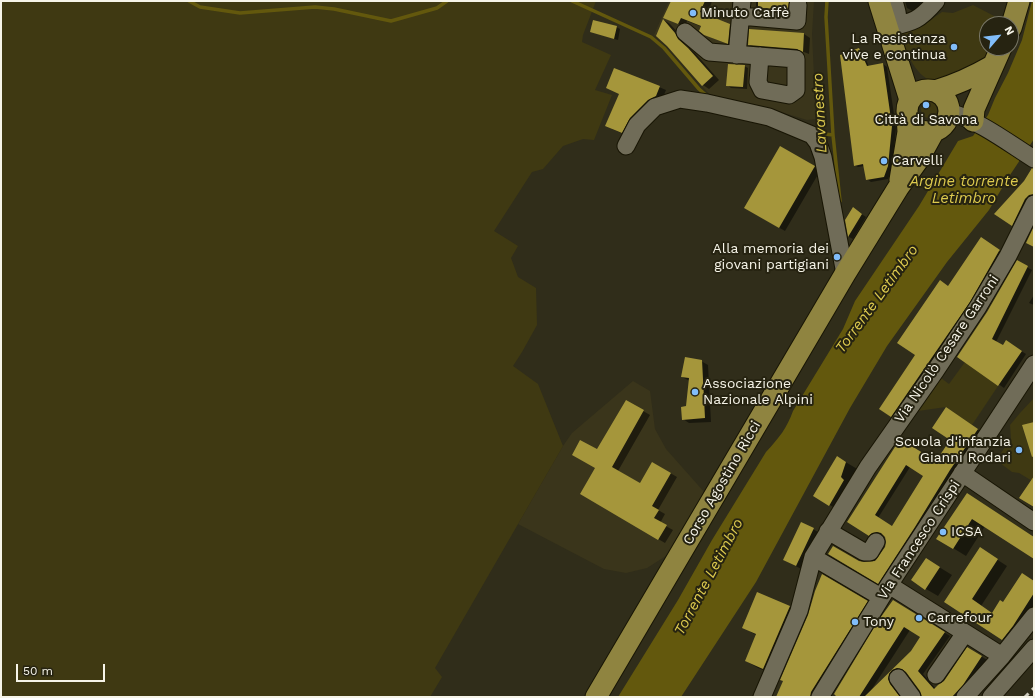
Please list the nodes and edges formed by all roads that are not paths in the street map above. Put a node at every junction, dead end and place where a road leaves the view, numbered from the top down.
1 (879, 1) edge
2 (894, 1) edge
3 (936, 1) edge
4 (1018, 1) edge
5 (798, 5) dead end
6 (740, 15) edge
7 (1014, 16) edge
8 (894, 26) junction
9 (685, 32) dead end
10 (737, 54) junction
11 (760, 56) dead end
12 (997, 56) edge
13 (992, 66) junction
14 (929, 102) junction
15 (976, 123) junction
16 (934, 131) junction
17 (626, 146) dead end
18 (1034, 159) edge
19 (898, 188) junction
20 (1034, 204) edge
21 (845, 274) junction
22 (1034, 364) edge
23 (962, 474) junction
24 (1034, 522) edge
25 (828, 530) junction
26 (876, 542) dead end
27 (813, 557) junction
28 (885, 591) junction
29 (1034, 616) edge
30 (965, 633) junction
31 (1034, 648) edge
32 (1002, 656) junction
33 (936, 676) dead end
34 (898, 678) dead end
35 (596, 697) edge
36 (762, 697) edge
37 (820, 697) edge
38 (912, 697) edge
39 (965, 697) edge
40 (991, 697) edge

1 - 8 main road
2 - 8 street
3 - 8 street
4 - 7 main road
5 - 6 street
6 - 10 street
8 - 14 main road
9 - 10 street
10 - 11 street
12 - 13 main road
13 - 14 main road
13 - 15 main road
14 - 15 street
14 - 16 main road, Corso Agostino Ricci
14 - 16 main road
14 - 19 main road, Corso Agostino Ricci
15 - 18 street
16 - 19 main road, Corso Agostino Ricci
17 - 21 street
19 - 21 main road, Corso Agostino Ricci
20 - 25 street, Via Nicolò Cesare Garroni
21 - 35 main road, Corso Agostino Ricci
22 - 23 street, Via Francesco Crispi
23 - 24 street
23 - 28 street, Via Francesco Crispi
25 - 26 street
25 - 27 street, Via Nicolò Cesare Garroni
27 - 28 street
27 - 36 street, Via Nicolò Cesare Garroni
28 - 30 street
28 - 37 street, Via Francesco Crispi
29 - 32 street
30 - 32 street
30 - 33 street
31 - 40 street
32 - 39 street
34 - 38 street

